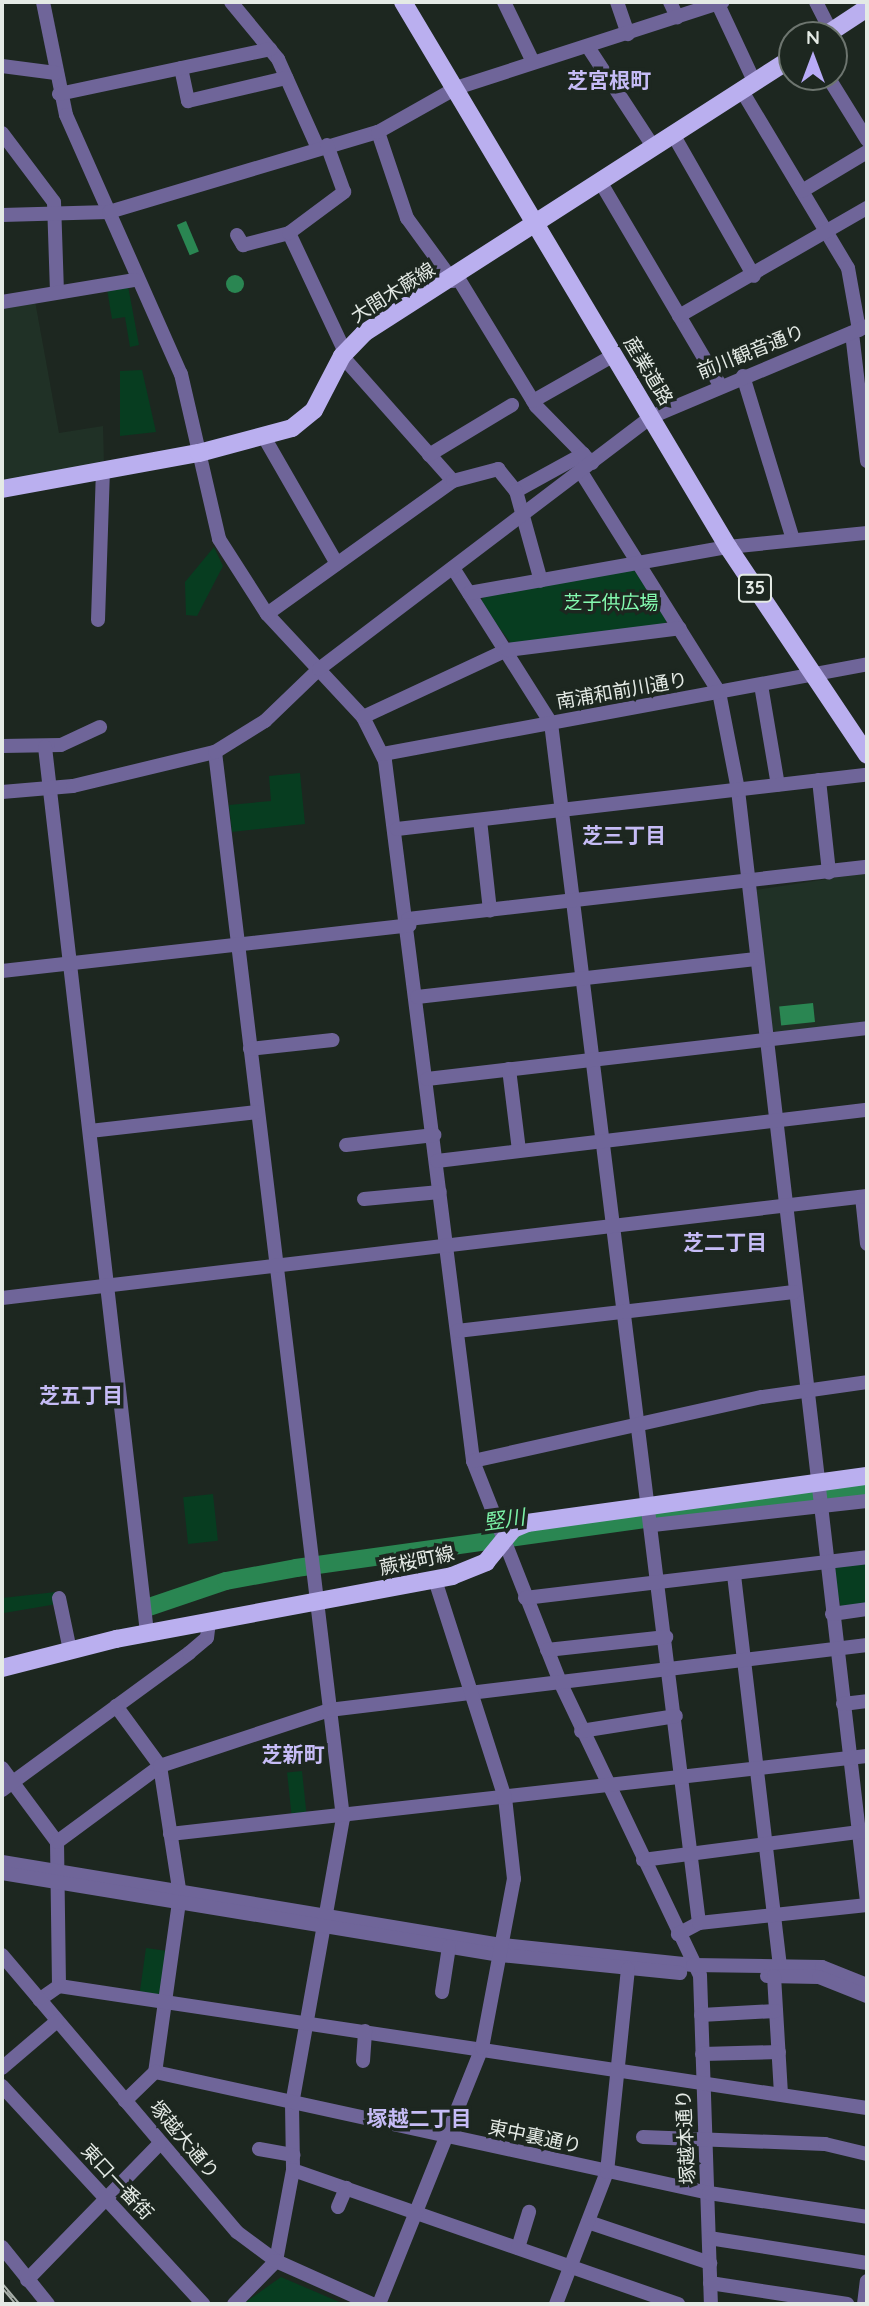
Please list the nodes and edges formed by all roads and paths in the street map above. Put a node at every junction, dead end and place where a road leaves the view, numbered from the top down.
1 (43, 2) edge
2 (231, 2) edge
3 (403, 2) edge
4 (504, 2) edge
5 (617, 2) edge
6 (670, 2) edge
7 (719, 2) edge
8 (816, 2) edge
9 (867, 8) edge
10 (677, 17) junction
11 (823, 21) edge
12 (847, 21) edge
13 (628, 34) junction
14 (588, 47) junction
15 (270, 49) junction
16 (532, 60) junction
17 (2, 66) edge
18 (778, 67) edge
19 (181, 68) junction
20 (56, 73) junction
21 (286, 78) junction
22 (748, 87) junction
23 (456, 88) junction
24 (837, 91) edge
25 (59, 94) junction
26 (378, 132) junction
27 (2, 133) edge
28 (674, 136) junction
29 (867, 140) edge
30 (322, 146) junction
31 (654, 148) junction
32 (867, 152) edge
33 (601, 183) junction
34 (802, 191) junction
35 (867, 208) edge
36 (54, 212) junction
37 (109, 212) junction
38 (2, 215) edge
39 (537, 224) junction
40 (289, 233) junction
41 (828, 234) junction
42 (237, 235) dead end
43 (754, 276) junction
44 (135, 280) junction
45 (455, 280) junction
46 (57, 291) junction
47 (2, 302) edge
48 (679, 316) junction
49 (859, 330) edge
50 (343, 354) junction
51 (614, 355) junction
52 (743, 376) junction
53 (720, 385) junction
54 (533, 401) junction
55 (513, 405) dead end
56 (650, 417) junction
57 (865, 420) edge
58 (264, 437) junction
59 (199, 453) junction
60 (429, 455) junction
61 (867, 461) edge
62 (585, 463) junction
63 (103, 472) junction
64 (453, 481) junction
65 (2, 489) edge
66 (516, 491) junction
67 (520, 518) junction
68 (867, 533) edge
69 (793, 540) junction
70 (728, 547) junction
71 (640, 562) junction
72 (337, 564) junction
73 (453, 568) junction
74 (541, 581) junction
75 (468, 593) junction
76 (267, 614) junction
77 (98, 620) dead end
78 (680, 628) junction
79 (507, 650) junction
80 (867, 664) edge
81 (319, 669) junction
82 (812, 674) junction
83 (761, 684) junction
84 (719, 692) junction
85 (363, 717) junction
86 (551, 723) junction
87 (100, 727) dead end
88 (2, 746) edge
89 (45, 747) junction
90 (215, 752) junction
91 (383, 754) junction
92 (867, 755) edge
93 (867, 775) edge
94 (819, 780) junction
95 (778, 785) junction
96 (50, 790) junction
97 (738, 790) junction
98 (2, 792) edge
99 (563, 810) junction
100 (480, 820) junction
101 (397, 829) junction
102 (867, 867) edge
103 (829, 872) junction
104 (748, 881) junction
105 (575, 900) junction
106 (490, 910) junction
107 (408, 922) junction
108 (238, 944) junction
109 (756, 959) junction
110 (70, 963) junction
111 (2, 971) edge
112 (584, 978) junction
113 (417, 997) junction
114 (867, 1028) edge
115 (333, 1040) dead end
116 (765, 1040) junction
117 (250, 1049) junction
118 (595, 1059) junction
119 (509, 1069) junction
120 (427, 1079) junction
121 (867, 1110) edge
122 (257, 1112) junction
123 (774, 1120) junction
124 (90, 1131) junction
125 (434, 1135) junction
126 (605, 1140) junction
127 (345, 1144) dead end
128 (519, 1150) junction
129 (437, 1161) junction
130 (440, 1192) junction
131 (864, 1196) edge
132 (364, 1199) dead end
133 (784, 1206) junction
134 (615, 1226) junction
135 (867, 1244) edge
136 (447, 1246) junction
137 (275, 1266) junction
138 (107, 1286) junction
139 (794, 1293) junction
140 (2, 1298) edge
141 (626, 1312) junction
142 (457, 1331) junction
143 (867, 1382) edge
144 (805, 1391) junction
145 (640, 1426) junction
146 (473, 1461) junction
147 (867, 1476) edge
148 (818, 1494) junction
149 (867, 1501) edge
150 (651, 1515) junction
151 (504, 1541) junction
152 (867, 1557) edge
153 (826, 1562) junction
154 (734, 1575) junction
155 (435, 1580) junction
156 (660, 1582) junction
157 (59, 1598) dead end
158 (525, 1598) junction
159 (315, 1601) junction
160 (867, 1609) edge
161 (832, 1614) junction
162 (209, 1622) junction
163 (147, 1633) junction
164 (666, 1637) junction
165 (867, 1645) edge
166 (836, 1649) junction
167 (70, 1650) junction
168 (547, 1650) junction
169 (746, 1660) junction
170 (2, 1668) edge
171 (671, 1671) junction
172 (561, 1684) junction
173 (472, 1692) junction
174 (867, 1701) edge
175 (843, 1704) junction
176 (116, 1706) junction
177 (329, 1710) junction
178 (676, 1716) junction
179 (581, 1731) junction
180 (867, 1756) edge
181 (850, 1758) junction
182 (160, 1766) junction
183 (2, 1768) edge
184 (758, 1768) junction
185 (681, 1777) junction
186 (7, 1786) edge
187 (609, 1786) junction
188 (505, 1798) junction
189 (343, 1818) junction
190 (863, 1832) edge
191 (170, 1834) junction
192 (57, 1842) junction
193 (766, 1843) junction
194 (691, 1852) junction
195 (643, 1860) junction
196 (2, 1862) edge
197 (2, 1873) edge
198 (58, 1878) junction
199 (179, 1900) junction
200 (867, 1904) edge
201 (774, 1914) junction
202 (326, 1923) junction
203 (699, 1923) junction
204 (678, 1934) junction
205 (449, 1947) junction
206 (501, 1950) junction
207 (2, 1955) edge
208 (628, 1969) junction
209 (697, 1970) junction
210 (777, 1971) junction
211 (867, 1985) edge
212 (59, 1986) junction
213 (442, 1992) dead end
214 (867, 1996) edge
215 (39, 2000) junction
216 (167, 2002) junction
217 (776, 2011) junction
218 (701, 2015) junction
219 (57, 2021) junction
220 (307, 2022) junction
221 (365, 2031) junction
222 (482, 2048) junction
223 (779, 2052) junction
224 (702, 2054) junction
225 (363, 2061) dead end
226 (619, 2067) junction
227 (2, 2068) edge
228 (155, 2072) junction
229 (703, 2080) junction
230 (2, 2086) edge
231 (781, 2093) junction
232 (125, 2101) junction
233 (292, 2104) junction
234 (867, 2108) edge
235 (643, 2137) dead end
236 (450, 2138) junction
237 (706, 2141) junction
238 (160, 2143) junction
239 (258, 2149) dead end
240 (867, 2154) edge
241 (293, 2163) junction
242 (607, 2172) junction
243 (345, 2188) junction
244 (709, 2193) junction
245 (105, 2199) junction
246 (338, 2207) dead end
247 (529, 2212) dead end
248 (418, 2214) junction
249 (867, 2217) edge
250 (588, 2222) junction
251 (709, 2238) junction
252 (2, 2248) edge
253 (517, 2248) junction
254 (276, 2261) junction
255 (710, 2263) junction
256 (867, 2263) edge
257 (572, 2267) junction
258 (27, 2280) junction
259 (867, 2281) edge
260 (710, 2283) junction
261 (644, 2299) edge
262 (48, 2304) edge
263 (203, 2304) edge
264 (234, 2304) edge
265 (372, 2304) edge
266 (379, 2304) edge
267 (556, 2304) edge
268 (678, 2304) edge
269 (711, 2304) edge
270 (848, 2304) edge
271 (864, 2304) edge

1 - 20 street
2 - 15 street
3 - 23 main road, 産業道路 / 35
4 - 16 street
5 - 13 street
6 - 10 street
7 - 10 street
7 - 22 street
8 - 11 street
9 - 12 main road
10 - 13 street
13 - 14 street
14 - 16 street
14 - 31 street
15 - 19 street
15 - 21 street
16 - 23 street
17 - 20 street
18 - 22 main road, 大間木蕨線
19 - 21 street
19 - 25 street
20 - 25 street
21 - 30 street
22 - 28 main road, 大間木蕨線
22 - 34 street
23 - 26 street
23 - 39 main road, 産業道路 / 35
24 - 29 street
25 - 37 street
26 - 30 street
26 - 45 street
27 - 36 street
28 - 31 main road, 大間木蕨線
28 - 43 street
30 - 37 street
30 - 40 street
31 - 33 main road, 大間木蕨線
32 - 34 street
33 - 39 main road, 大間木蕨線
33 - 48 street
34 - 41 street
35 - 41 street
36 - 37 street
36 - 38 street
36 - 46 street
37 - 44 street
39 - 45 main road, 大間木蕨線
39 - 51 main road, 産業道路 / 35
40 - 42 street
40 - 50 street
41 - 43 street
41 - 49 street
43 - 48 street
44 - 46 street
44 - 59 street
45 - 50 main road, 大間木蕨線
45 - 54 street
46 - 47 street
48 - 53 street
49 - 52 street, 前川観音通り
49 - 57 street
50 - 58 main road, 大間木蕨線
50 - 60 street
51 - 54 street
51 - 56 main road, 産業道路 / 35
52 - 53 street, 前川観音通り
52 - 69 street
53 - 56 street, 前川観音通り
54 - 62 street
55 - 60 street
56 - 62 street, 前川観音通り
56 - 70 main road, 産業道路 / 35
57 - 61 street
58 - 59 main road, 大間木蕨線
58 - 72 street
59 - 63 main road, 大間木蕨線
59 - 76 street
60 - 64 street
62 - 66 street
62 - 67 street
62 - 71 street
63 - 65 main road, 大間木蕨線
63 - 77 street
64 - 66 street
64 - 72 street
66 - 67 street
67 - 73 street
67 - 74 street
68 - 69 street
69 - 70 street
70 - 71 street
70 - 82 main road, 産業道路 / 35
71 - 74 street
71 - 78 street
72 - 76 street
73 - 75 street
73 - 81 street
74 - 75 street
75 - 79 street
76 - 81 street
78 - 79 street
78 - 84 street
79 - 85 street
79 - 86 street
80 - 82 street, 南浦和前川通り
81 - 85 street
81 - 90 street
82 - 83 street, 南浦和前川通り
82 - 92 main road, 産業道路 / 35
83 - 84 street, 南浦和前川通り
83 - 95 street
84 - 86 street, 南浦和前川通り
84 - 97 street
85 - 91 street
86 - 91 street, 南浦和前川通り
86 - 99 street
87 - 89 street
88 - 89 street
89 - 96 street
90 - 96 street
90 - 108 street
91 - 101 street
93 - 94 street
94 - 95 street
94 - 103 street
95 - 97 street
96 - 98 street
96 - 110 street
97 - 99 street
97 - 104 street
99 - 100 street
99 - 105 street
100 - 101 street
100 - 106 street
101 - 107 street
102 - 103 street
103 - 104 street
104 - 105 street
104 - 109 street
105 - 106 street
105 - 112 street
106 - 107 street
107 - 108 street
107 - 113 street
108 - 110 street
108 - 117 street
109 - 112 street
109 - 116 street
110 - 111 street
110 - 124 street
112 - 113 street
112 - 118 street
113 - 120 street
114 - 116 street
115 - 117 street
116 - 118 street
116 - 123 street
117 - 122 street
118 - 119 street
118 - 126 street
119 - 120 street
119 - 128 street
120 - 125 street
121 - 123 street
122 - 124 street
122 - 137 street
123 - 126 street
123 - 133 street
124 - 138 street
125 - 127 street
125 - 129 street
126 - 128 street
126 - 134 street
128 - 129 street
129 - 130 street
130 - 132 street
130 - 136 street
131 - 133 street
131 - 135 street
133 - 134 street
133 - 139 street
134 - 136 street
134 - 141 street
136 - 137 street
136 - 142 street
137 - 138 street
137 - 159 street
138 - 140 street
138 - 163 street
139 - 141 street
139 - 144 street
141 - 142 street
141 - 145 street
142 - 146 street
143 - 144 street
144 - 145 street
144 - 148 street
145 - 146 street
145 - 150 street
146 - 151 street
147 - 148 main road, 蕨桜町線
148 - 149 street
148 - 150 main road, 蕨桜町線
148 - 153 street
150 - 151 main road, 蕨桜町線
150 - 156 street
151 - 155 main road, 蕨桜町線
151 - 158 street
152 - 153 street
153 - 154 street
153 - 161 street
154 - 156 street
154 - 169 street
155 - 159 main road, 蕨桜町線
155 - 173 street
156 - 158 street
156 - 164 street
157 - 167 street
158 - 168 street
159 - 162 main road, 蕨桜町線
159 - 177 street
160 - 161 street
161 - 166 street
162 - 163 main road, 蕨桜町線
162 - 176 street
163 - 167 main road, 蕨桜町線
164 - 168 street
164 - 171 street
165 - 166 street
166 - 169 street
166 - 175 street
167 - 170 main road, 蕨桜町線
168 - 172 street
169 - 171 street
169 - 184 street
171 - 172 street
171 - 178 street
172 - 173 street
172 - 179 street
173 - 177 street
173 - 188 street
174 - 175 street
175 - 181 street
176 - 182 street
176 - 186 street
177 - 182 street
177 - 189 street
178 - 179 street
178 - 185 street
179 - 187 street
180 - 181 street
181 - 184 street
181 - 190 street
182 - 191 street
182 - 192 street
183 - 186 street
184 - 185 street
184 - 193 street
185 - 187 street
185 - 194 street
186 - 192 street
187 - 188 street
187 - 195 street
188 - 189 street
188 - 206 street
189 - 191 street
189 - 202 street
190 - 193 street
190 - 200 street
191 - 199 street
192 - 198 street
193 - 194 street
193 - 201 street
194 - 195 street
194 - 203 street
195 - 204 street
196 - 198 street
197 - 198 street
198 - 199 street
198 - 212 street
199 - 202 street
199 - 216 street
200 - 201 street
201 - 203 street
201 - 210 street
202 - 205 street
202 - 206 street
202 - 220 street
203 - 204 street
204 - 209 street
205 - 206 street
205 - 213 street
206 - 208 street
206 - 209 street
206 - 222 street
207 - 215 street, 塚越大通り
208 - 209 street
208 - 226 street
209 - 210 street
209 - 218 street, 塚越本通り
210 - 211 street
210 - 214 street
210 - 217 street
212 - 215 street
212 - 216 street
215 - 219 street, 塚越大通り
216 - 220 street
216 - 228 street
217 - 218 street
217 - 223 street
218 - 224 street, 塚越本通り
219 - 227 street
219 - 232 street, 塚越大通り
220 - 221 street
220 - 233 street
221 - 222 street
221 - 225 street
222 - 226 street
222 - 236 street
223 - 224 street
223 - 231 street
224 - 229 street, 塚越本通り
226 - 229 street
226 - 242 street
228 - 232 street
228 - 233 street, 東中裏通り
229 - 231 street
229 - 237 street, 塚越本通り
230 - 245 street, 東口一番街
231 - 234 street
232 - 238 street, 塚越大通り
233 - 236 street, 東中裏通り
233 - 241 street
235 - 237 street
236 - 242 street, 東中裏通り
236 - 248 street
237 - 240 street
237 - 244 street, 塚越本通り
238 - 245 street
238 - 254 street, 塚越大通り
239 - 241 street
241 - 243 street
241 - 254 street
242 - 244 street, 東中裏通り
242 - 250 street
243 - 246 street
243 - 248 street
244 - 249 street, 東中裏通り
244 - 251 street, 塚越本通り
245 - 258 street
245 - 263 street, 東口一番街
247 - 253 street
248 - 253 street
248 - 266 street
250 - 255 street
250 - 257 street
251 - 255 street, 塚越本通り
251 - 256 street
252 - 258 street
253 - 257 street
254 - 264 street
254 - 265 street, 塚越大通り
255 - 260 street, 塚越本通り
257 - 261 street
257 - 267 street
258 - 262 street
259 - 271 street
260 - 269 street, 塚越本通り
260 - 270 street
261 - 268 street

